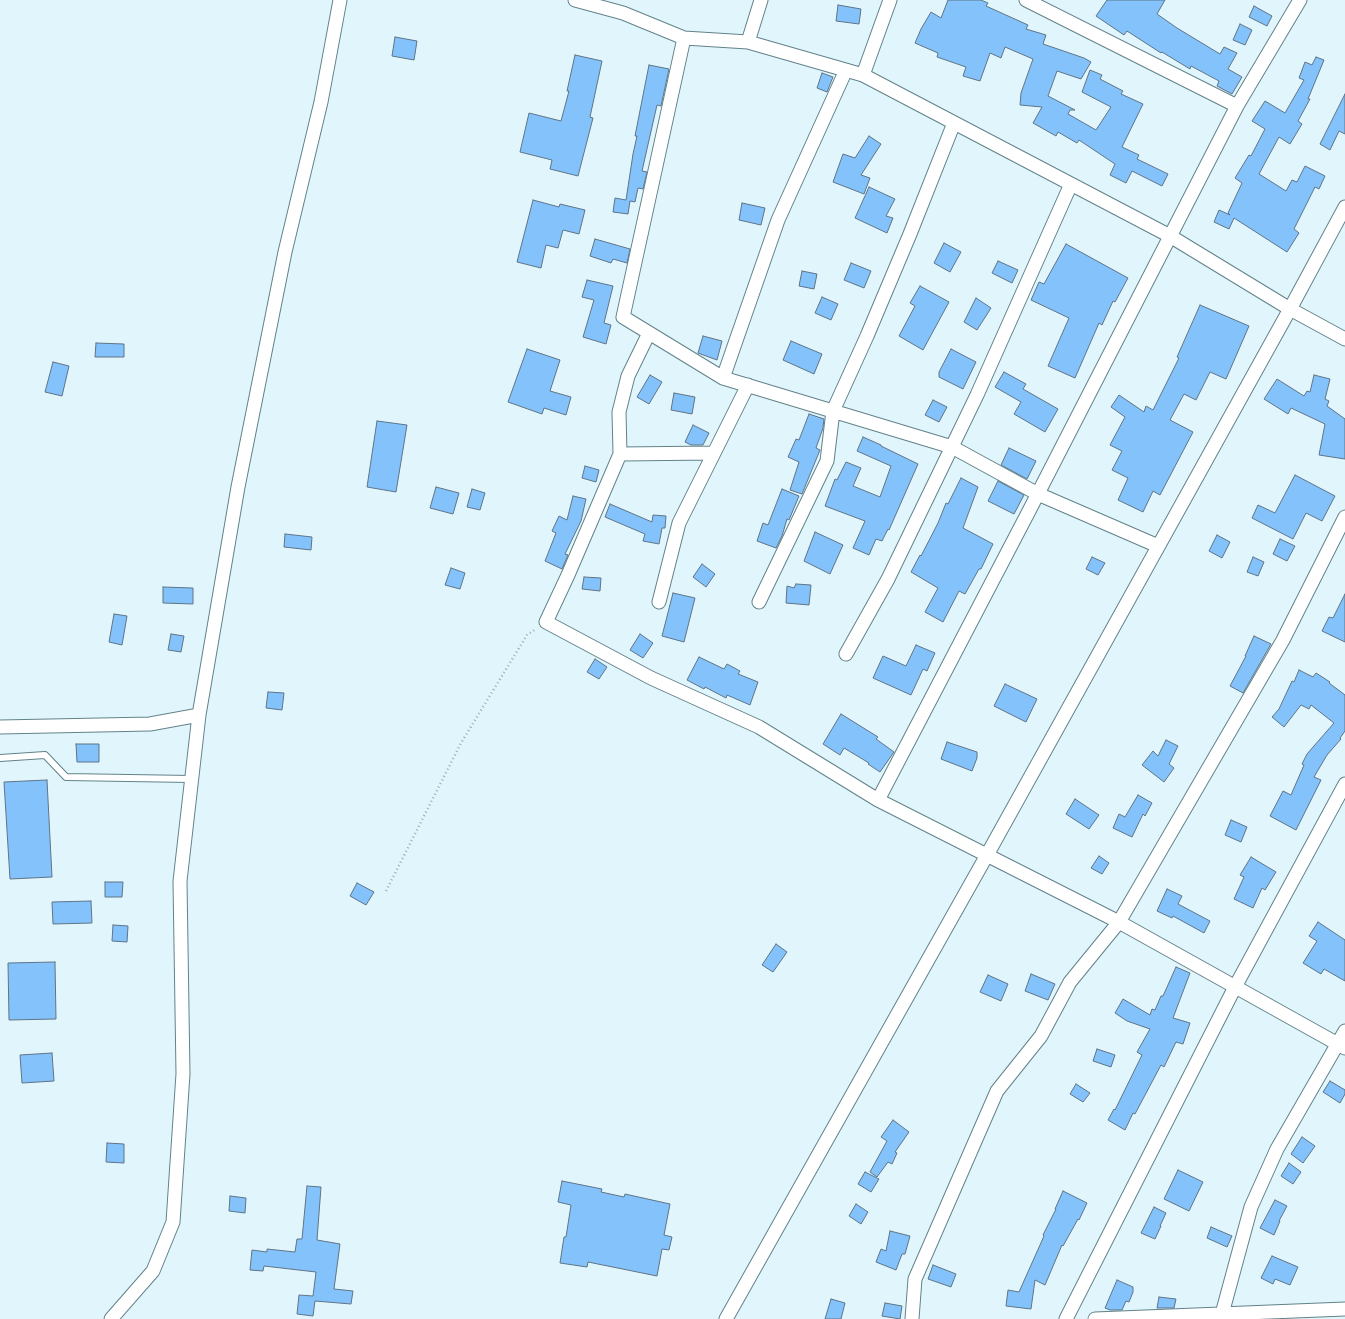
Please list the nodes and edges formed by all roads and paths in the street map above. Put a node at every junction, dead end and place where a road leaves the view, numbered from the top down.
1 (340, 0) edge
2 (575, 0) edge
3 (761, 0) edge
4 (890, 0) edge
5 (1026, 0) edge
6 (1300, 0) edge
7 (624, 6) edge
8 (684, 38) junction
9 (748, 42) junction
10 (846, 70) junction
11 (863, 76) junction
12 (1237, 106) junction
13 (954, 123) junction
14 (1070, 184) junction
15 (1345, 207) edge
16 (1170, 236) junction
17 (1290, 309) junction
18 (650, 333) junction
19 (1345, 340) edge
20 (723, 378) junction
21 (748, 385) junction
22 (833, 411) junction
23 (952, 447) junction
24 (714, 453) junction
25 (620, 454) junction
26 (1038, 494) junction
27 (1345, 517) edge
28 (1158, 546) junction
29 (658, 602) dead end
30 (759, 602) dead end
31 (546, 622) junction
32 (846, 654) dead end
33 (198, 715) junction
34 (0, 727) edge
35 (0, 758) edge
36 (191, 779) junction
37 (1345, 784) edge
38 (878, 800) junction
39 (987, 855) junction
40 (386, 891) dead end
41 (1119, 922) junction
42 (1235, 987) junction
43 (1345, 1032) edge
44 (1342, 1046) edge
45 (1345, 1309) edge
46 (1222, 1314) junction
47 (111, 1319) edge
48 (726, 1319) edge
49 (912, 1319) edge
50 (1066, 1319) edge
51 (1095, 1319) edge

1 - 33 street
2 - 7 street
3 - 9 street
4 - 11 street
5 - 12 street
6 - 12 street
7 - 8 street
8 - 9 street
8 - 18 street
9 - 10 street
10 - 11 street
10 - 20 street
11 - 13 street
12 - 16 street
13 - 14 street
13 - 22 street
14 - 16 street
14 - 23 street
15 - 17 street
16 - 17 street
16 - 26 street
17 - 19 street
17 - 28 street
18 - 20 street
18 - 25 street
20 - 21 street
21 - 22 street
21 - 24 street
22 - 23 street
22 - 30 street
23 - 26 street
23 - 32 street
24 - 25 street
24 - 29 street
25 - 31 street
26 - 28 street
26 - 38 street
27 - 41 street
28 - 39 street
31 - 38 street
31 - 40 path
33 - 34 street
33 - 36 street
35 - 36 lane
36 - 47 street
37 - 42 street
38 - 39 street
39 - 41 street
39 - 48 street
41 - 42 street
41 - 49 street
42 - 44 street
42 - 50 street
43 - 44 street
44 - 46 street
45 - 46 street
46 - 51 street

